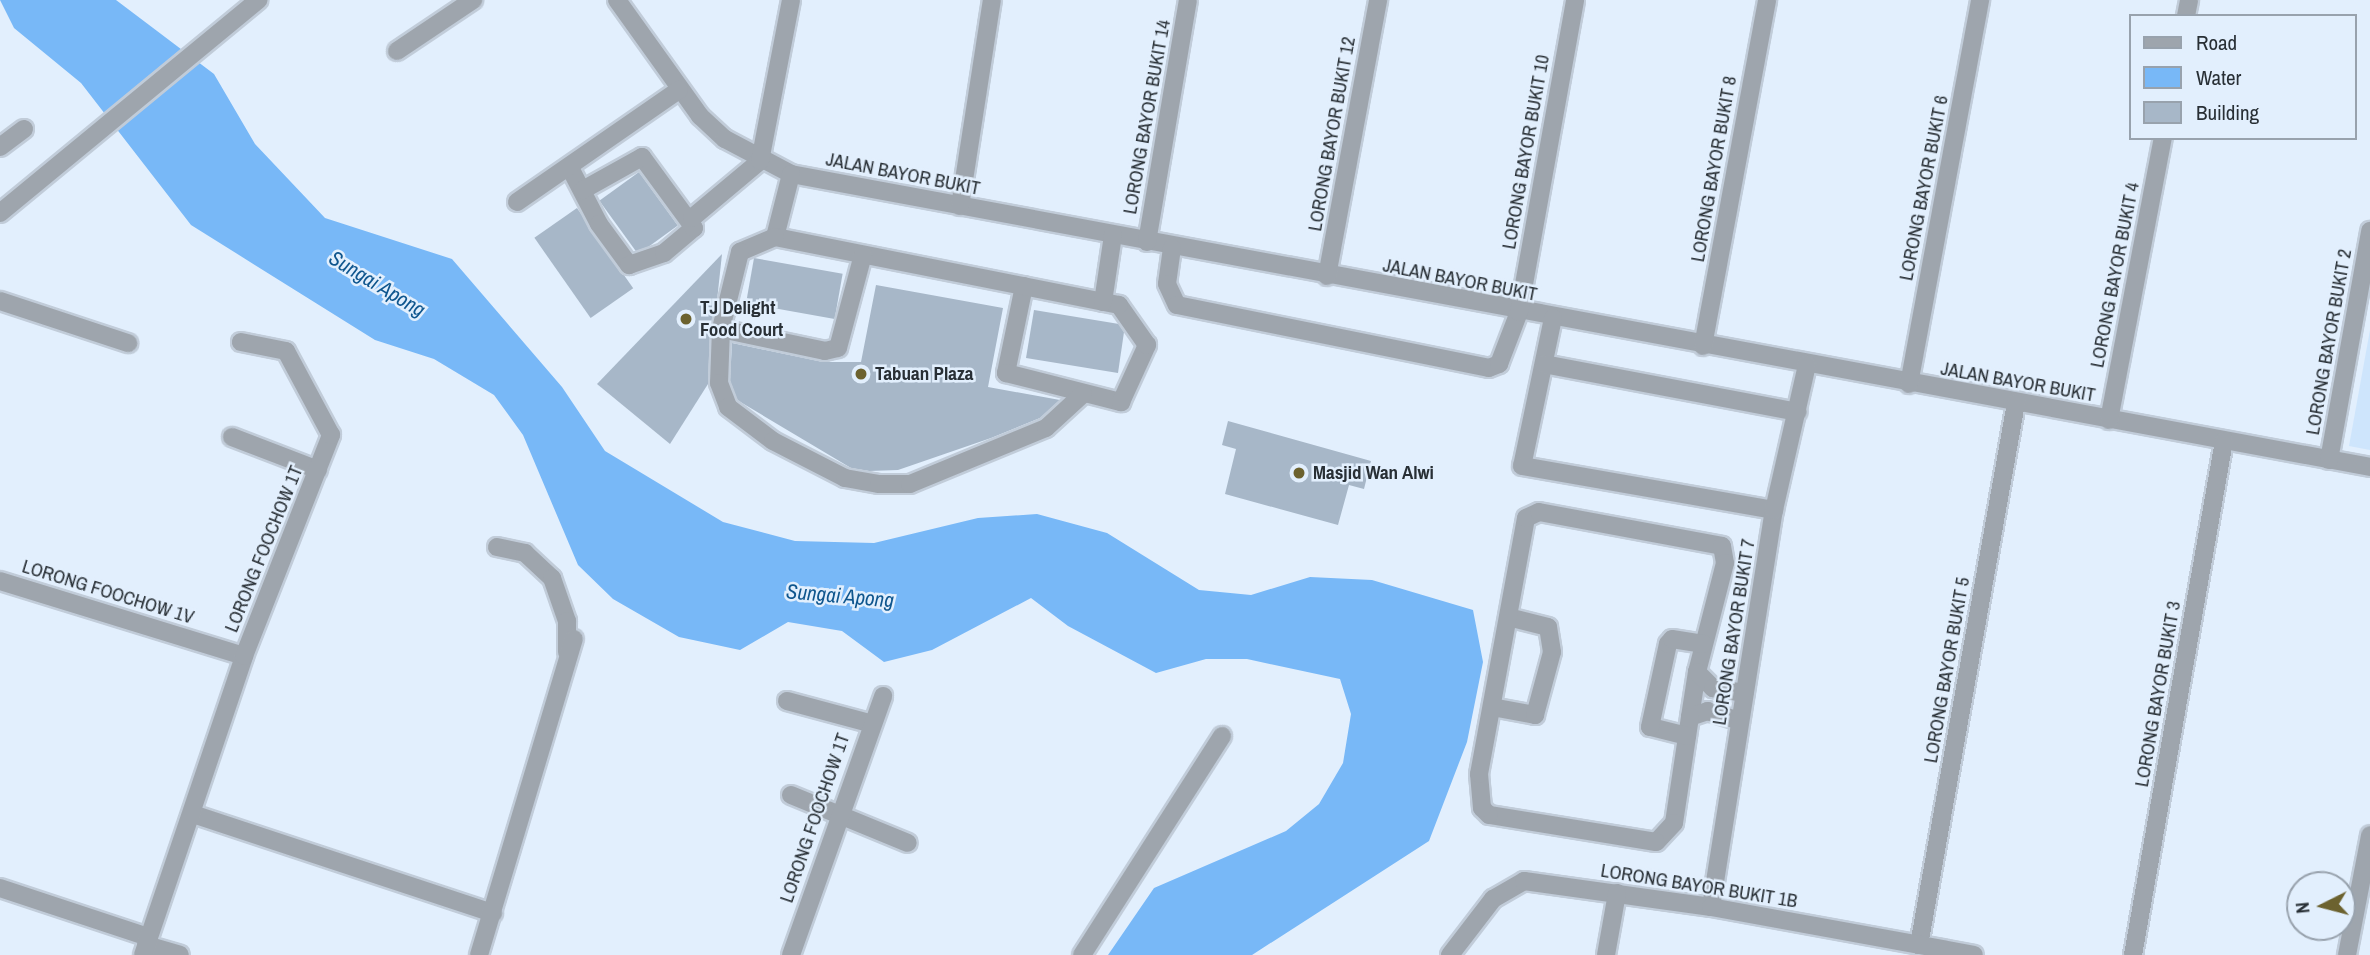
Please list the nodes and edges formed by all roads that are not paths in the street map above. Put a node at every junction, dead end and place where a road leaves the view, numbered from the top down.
1 (258, 0) edge
2 (473, 0) edge
3 (617, 0) edge
4 (791, 0) edge
5 (992, 0) edge
6 (1188, 0) edge
7 (1378, 0) edge
8 (1575, 0) edge
9 (1767, 0) edge
10 (1980, 0) edge
11 (397, 51) dead end
12 (679, 90) junction
13 (24, 129) dead end
14 (2163, 140) edge
15 (0, 147) edge
16 (760, 161) junction
17 (570, 168) junction
18 (791, 174) junction
19 (583, 190) junction
20 (517, 202) dead end
21 (960, 206) junction
22 (0, 213) edge
23 (692, 218) junction
24 (2370, 232) edge
25 (1113, 235) junction
26 (775, 237) junction
27 (1147, 242) junction
28 (1172, 248) junction
29 (863, 254) junction
30 (1327, 276) junction
31 (1024, 286) junction
32 (0, 301) edge
33 (1103, 302) junction
34 (1519, 312) junction
35 (1553, 318) junction
36 (721, 328) junction
37 (2362, 328) edge
38 (240, 342) dead end
39 (128, 343) dead end
40 (1703, 346) junction
41 (1544, 364) junction
42 (1807, 365) junction
43 (1909, 384) junction
44 (1083, 394) junction
45 (2016, 403) junction
46 (1798, 412) junction
47 (2109, 420) junction
48 (232, 437) dead end
49 (2224, 441) junction
50 (2329, 460) junction
51 (2370, 467) edge
52 (318, 470) junction
53 (1774, 510) junction
54 (497, 548) dead end
55 (0, 581) edge
56 (1508, 617) junction
57 (574, 639) dead end
58 (1704, 644) junction
59 (244, 656) junction
60 (567, 657) junction
61 (1697, 673) junction
62 (1745, 693) junction
63 (883, 696) dead end
64 (787, 701) dead end
65 (1492, 707) junction
66 (1690, 717) junction
67 (1740, 721) junction
68 (869, 723) junction
69 (1223, 736) dead end
70 (1687, 736) junction
71 (791, 795) dead end
72 (193, 814) junction
73 (839, 815) junction
74 (2370, 835) edge
75 (908, 843) dead end
76 (0, 888) edge
77 (1617, 893) junction
78 (1711, 907) junction
79 (493, 913) junction
80 (1919, 945) junction
81 (146, 946) edge
82 (180, 955) edge
83 (480, 955) edge
84 (791, 955) edge
85 (1082, 955) edge
86 (1450, 955) edge
87 (1606, 955) edge
88 (1974, 955) edge
89 (2133, 955) edge
90 (2347, 955) edge

1 - 22 street
2 - 11 street
3 - 12 street, JALAN BAYOR BUKIT
4 - 16 street
5 - 21 street
6 - 27 street, LORONG BAYOR BUKIT 14
7 - 30 street, LORONG BAYOR BUKIT 12
8 - 34 street, LORONG BAYOR BUKIT 10
9 - 40 street, LORONG BAYOR BUKIT 8
10 - 43 street, LORONG BAYOR BUKIT 6
12 - 16 street, JALAN BAYOR BUKIT
12 - 17 street
13 - 15 street
14 - 47 street, LORONG BAYOR BUKIT 4
16 - 18 street, JALAN BAYOR BUKIT
16 - 23 street
17 - 19 street
17 - 20 street
18 - 21 street, JALAN BAYOR BUKIT
18 - 26 street
19 - 23 street
19 - 23 street
21 - 25 street, JALAN BAYOR BUKIT
24 - 37 street, LORONG BAYOR BUKIT 2
25 - 27 street, JALAN BAYOR BUKIT
25 - 33 street
26 - 29 street
26 - 36 street
27 - 28 street, JALAN BAYOR BUKIT
28 - 30 street, JALAN BAYOR BUKIT
28 - 34 street, LORONG BAYOR BUKIT 10
29 - 31 street
29 - 36 street
30 - 34 street, JALAN BAYOR BUKIT
31 - 33 street
31 - 44 street
32 - 39 street
33 - 44 street
34 - 35 street, JALAN BAYOR BUKIT
35 - 40 street, JALAN BAYOR BUKIT
35 - 41 street
36 - 44 street
37 - 50 street, LORONG BAYOR BUKIT 2
38 - 52 street, LORONG FOOCHOW 1T
40 - 42 street, JALAN BAYOR BUKIT
41 - 46 street
41 - 53 street
42 - 43 street, JALAN BAYOR BUKIT
42 - 46 street, LORONG BAYOR BUKIT 7
43 - 45 street, JALAN BAYOR BUKIT
45 - 47 street, JALAN BAYOR BUKIT
45 - 80 street, LORONG BAYOR BUKIT 5
46 - 53 street, LORONG BAYOR BUKIT 7
47 - 49 street, JALAN BAYOR BUKIT
48 - 52 street
49 - 50 street, JALAN BAYOR BUKIT
49 - 89 street, LORONG BAYOR BUKIT 3
50 - 51 street, JALAN BAYOR BUKIT
52 - 59 street, LORONG FOOCHOW 1T
53 - 62 street, LORONG BAYOR BUKIT 7
54 - 60 street
55 - 59 street, LORONG FOOCHOW 1V
56 - 58 street
56 - 65 street
56 - 65 street
57 - 60 street
58 - 61 street
58 - 70 street
59 - 72 street, LORONG FOOCHOW 1T
60 - 79 street
61 - 62 street
61 - 66 street
62 - 67 street, LORONG BAYOR BUKIT 7
63 - 68 street, LORONG FOOCHOW 1T
64 - 68 street
65 - 70 street
66 - 67 street
66 - 70 street
67 - 78 street, LORONG BAYOR BUKIT 7
68 - 73 street, LORONG FOOCHOW 1T
69 - 85 street
71 - 73 street
72 - 79 street
72 - 81 street, LORONG FOOCHOW 1T
73 - 75 street
73 - 84 street, LORONG FOOCHOW 1T
74 - 90 street
76 - 81 street
77 - 78 street, LORONG BAYOR BUKIT 1B
77 - 86 street, LORONG BAYOR BUKIT 1B
77 - 87 street
78 - 80 street, LORONG BAYOR BUKIT 1B
79 - 83 street
80 - 88 street, LORONG BAYOR BUKIT 1B
81 - 82 street

